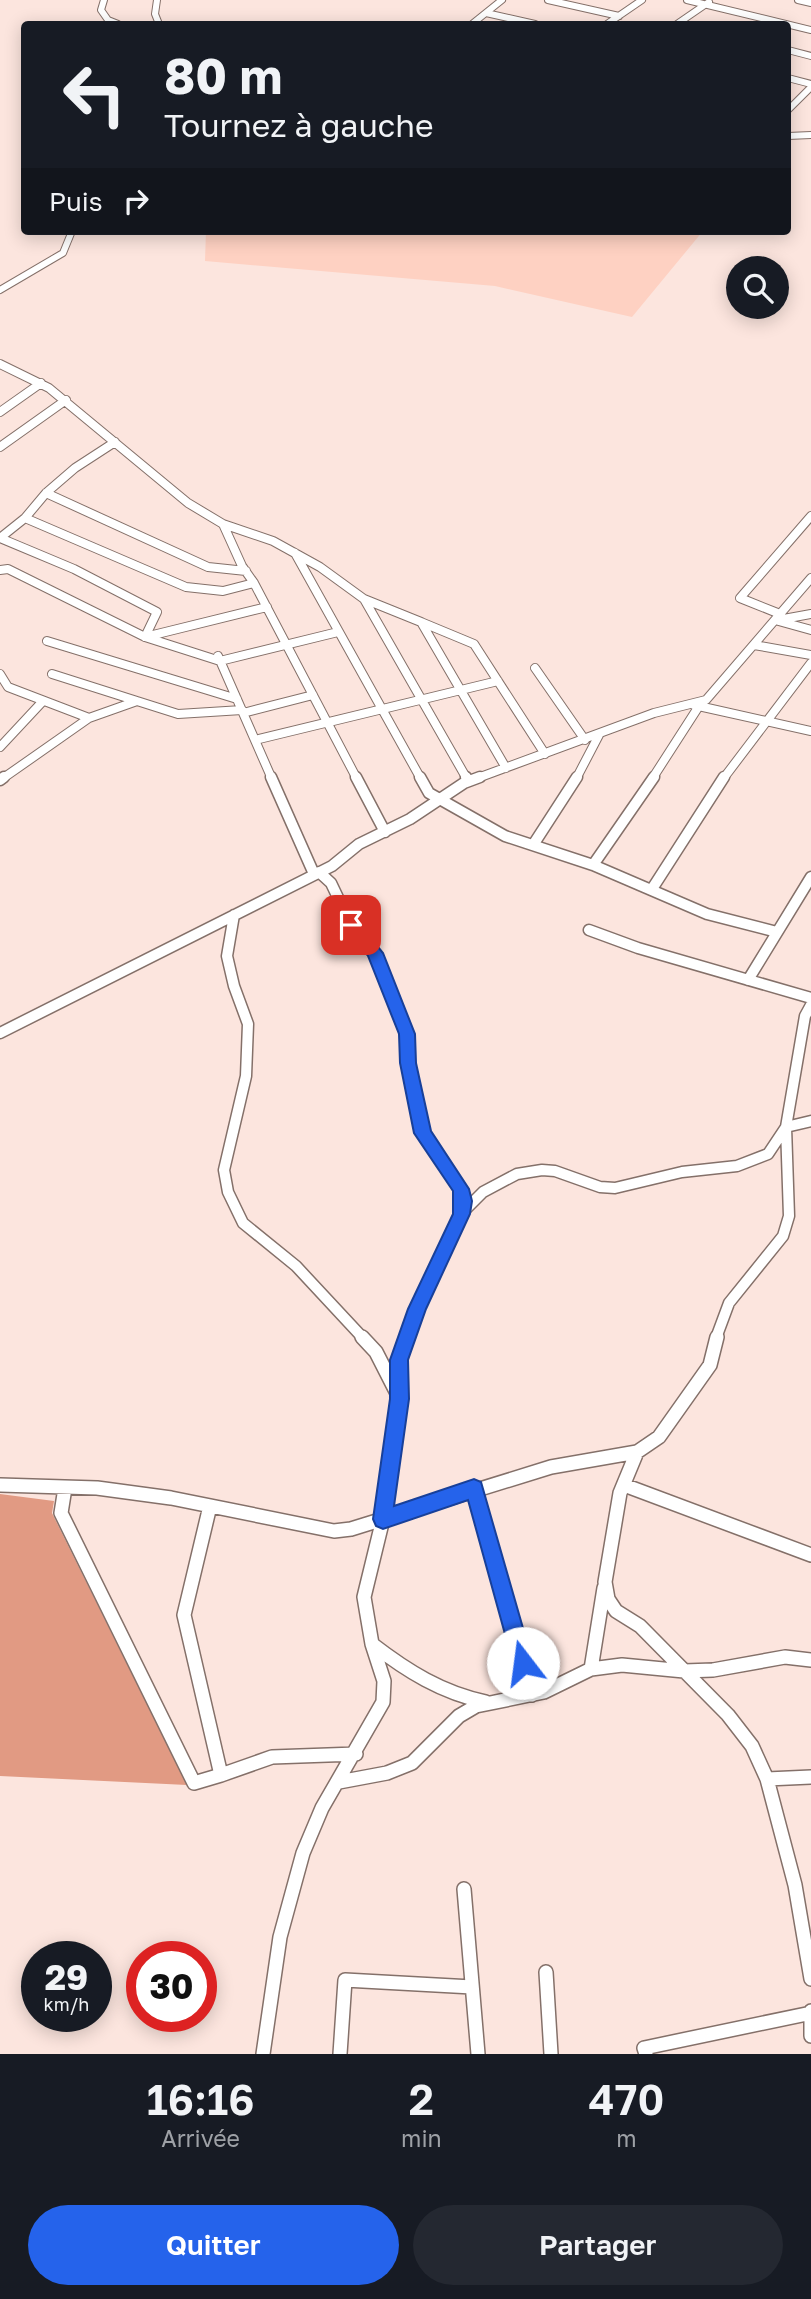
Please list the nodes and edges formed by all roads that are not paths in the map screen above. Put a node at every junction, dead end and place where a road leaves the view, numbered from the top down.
1 (104, 0) edge
2 (157, 0) edge
3 (502, 0) edge
4 (548, 0) edge
5 (642, 0) edge
6 (687, 0) edge
7 (712, 0) edge
8 (797, 0) edge
9 (564, 2) edge
10 (811, 3) edge
11 (705, 4) junction
12 (486, 13) junction
13 (619, 16) junction
14 (113, 21) edge
15 (158, 21) edge
16 (476, 21) edge
17 (522, 21) edge
18 (612, 21) edge
19 (682, 21) edge
20 (774, 21) edge
21 (791, 25) edge
22 (811, 30) edge
23 (791, 51) edge
24 (811, 56) edge
25 (791, 79) edge
26 (811, 85) edge
27 (791, 107) edge
28 (811, 135) edge
29 (791, 136) edge
30 (70, 235) edge
31 (0, 289) edge
32 (0, 364) edge
33 (41, 383) junction
34 (66, 400) junction
35 (0, 412) edge
36 (115, 442) junction
37 (0, 447) edge
38 (46, 493) junction
39 (811, 516) edge
40 (25, 518) junction
41 (223, 524) junction
42 (0, 538) edge
43 (295, 553) junction
44 (0, 570) edge
45 (246, 572) junction
46 (810, 580) edge
47 (254, 583) junction
48 (364, 599) junction
49 (267, 607) junction
50 (811, 614) edge
51 (778, 617) junction
52 (421, 622) junction
53 (811, 630) edge
54 (338, 632) junction
55 (145, 637) junction
56 (47, 641) dead end
57 (286, 644) junction
58 (754, 645) junction
59 (811, 655) edge
60 (218, 657) junction
61 (535, 668) dead end
62 (809, 669) edge
63 (0, 674) edge
64 (52, 674) dead end
65 (498, 681) junction
66 (8, 687) junction
67 (461, 690) junction
68 (0, 695) edge
69 (313, 695) junction
70 (237, 699) junction
71 (422, 700) junction
72 (43, 701) junction
73 (137, 701) junction
74 (694, 705) junction
75 (381, 707) junction
76 (242, 711) junction
77 (89, 718) junction
78 (327, 721) junction
79 (766, 721) junction
80 (811, 730) edge
81 (599, 735) junction
82 (255, 740) junction
83 (585, 740) junction
84 (0, 747) edge
85 (545, 754) junction
86 (506, 768) junction
87 (0, 780) edge
88 (468, 782) junction
89 (442, 800) junction
90 (384, 832) junction
91 (533, 845) junction
92 (593, 864) junction
93 (317, 873) junction
94 (811, 877) edge
95 (652, 889) junction
96 (234, 915) junction
97 (589, 930) dead end
98 (777, 932) junction
99 (748, 979) junction
100 (811, 998) edge
101 (811, 1005) edge
102 (0, 1033) edge
103 (811, 1121) edge
104 (786, 1127) junction
105 (461, 1214) junction
106 (400, 1399) junction
107 (637, 1451) junction
108 (0, 1485) edge
109 (624, 1485) junction
110 (65, 1488) junction
111 (474, 1488) junction
112 (210, 1506) junction
113 (383, 1519) junction
114 (811, 1556) edge
115 (605, 1582) junction
116 (372, 1644) junction
117 (811, 1660) edge
118 (590, 1669) junction
119 (684, 1671) junction
120 (532, 1695) junction
121 (492, 1703) junction
122 (356, 1754) junction
123 (221, 1775) junction
124 (811, 1777) edge
125 (766, 1779) junction
126 (339, 1782) junction
127 (464, 1889) dead end
128 (546, 1972) dead end
129 (811, 1979) edge
130 (472, 1987) junction
131 (811, 2012) edge
132 (811, 2036) edge
133 (263, 2054) edge
134 (340, 2054) edge
135 (478, 2054) edge
136 (551, 2054) edge
137 (646, 2054) edge

1 - 14 street
2 - 15 street
3 - 12 street
4 - 9 street
5 - 13 street
6 - 11 street
7 - 11 street
8 - 10 street
9 - 13 street
11 - 19 street
11 - 20 street
12 - 16 street
12 - 17 street
13 - 18 street
21 - 22 street
23 - 24 street
25 - 26 street
26 - 27 street
28 - 29 street
30 - 31 street
32 - 33 street
33 - 34 street
33 - 35 street
34 - 36 street
34 - 37 street
36 - 38 street
36 - 41 street
38 - 40 street
38 - 45 street
39 - 51 street
40 - 42 street
40 - 47 street
41 - 43 street
41 - 45 street
42 - 55 street
43 - 48 street
43 - 54 street
44 - 55 street
45 - 47 street
46 - 51 street
47 - 49 street
48 - 52 street
48 - 71 street
49 - 55 street
49 - 57 street
50 - 51 street
51 - 53 street
51 - 58 street
52 - 65 street
52 - 67 street
54 - 57 street
54 - 75 street
55 - 60 street
56 - 70 street
57 - 60 street
57 - 69 street
58 - 59 street
58 - 74 street
60 - 70 street
61 - 83 street
62 - 79 street
63 - 66 street
64 - 73 street
65 - 67 street
65 - 85 street
66 - 68 street
66 - 72 street
67 - 71 street
67 - 86 street
69 - 76 street
69 - 78 street
70 - 76 street
71 - 75 street
71 - 88 street
72 - 77 street
72 - 84 street
73 - 76 street
73 - 77 street
74 - 79 street
74 - 81 street
74 - 92 street
75 - 78 street
75 - 89 street
76 - 82 street
77 - 87 street
78 - 82 street
78 - 90 street
79 - 80 street
79 - 95 street
81 - 83 street
81 - 91 street
82 - 93 street
83 - 85 street
85 - 86 street
86 - 88 street
88 - 89 street
89 - 90 street
89 - 91 street
90 - 93 street
91 - 92 street
92 - 95 street
93 - 96 street
93 - 105 street
94 - 98 street
95 - 98 street
96 - 102 street
96 - 106 street
97 - 99 street
98 - 99 street
99 - 100 street
101 - 104 street
103 - 104 street
104 - 105 street
104 - 107 street
105 - 106 street
106 - 113 street
107 - 109 street
107 - 111 street
108 - 110 street
109 - 114 street
109 - 115 street
110 - 112 street
110 - 123 street
111 - 113 street
111 - 120 street
112 - 113 street
112 - 123 street
113 - 116 street
115 - 118 street
115 - 119 street
116 - 121 street
116 - 122 street
117 - 119 street
118 - 119 street
118 - 120 street
119 - 125 street
120 - 121 street
121 - 126 street
122 - 123 street
122 - 126 street
124 - 125 street
125 - 129 street
126 - 133 street
127 - 130 street
128 - 136 street
130 - 134 street
130 - 135 street
131 - 132 street
131 - 137 street

